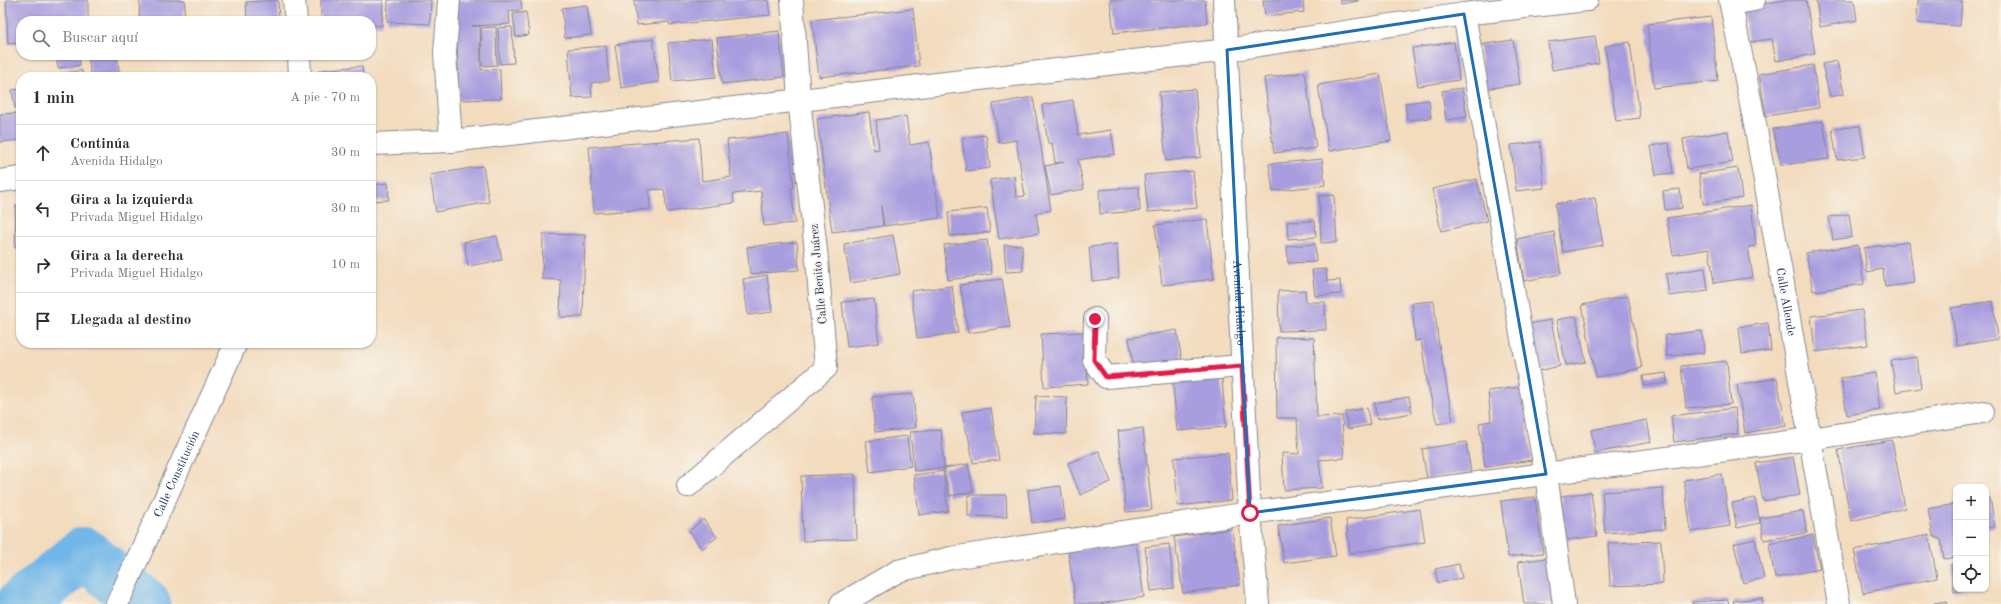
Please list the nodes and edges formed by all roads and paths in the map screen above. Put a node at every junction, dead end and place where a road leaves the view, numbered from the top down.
1 (294, 0) edge
2 (449, 0) edge
3 (792, 0) edge
4 (1224, 0) edge
5 (1588, 0) edge
6 (1754, 0) edge
7 (1730, 2) edge
8 (1464, 14) junction
9 (296, 16) edge
10 (1227, 50) junction
11 (299, 60) edge
12 (300, 72) edge
13 (799, 99) junction
14 (451, 141) junction
15 (376, 144) edge
16 (16, 179) edge
17 (0, 181) edge
18 (1095, 319) dead end
19 (234, 348) edge
20 (1242, 366) junction
21 (1983, 412) dead end
22 (1810, 439) junction
23 (1546, 474) junction
24 (688, 486) dead end
25 (1250, 513) junction
26 (117, 604) edge
27 (841, 604) edge
28 (1258, 604) edge
29 (1564, 604) edge
30 (1839, 604) edge

1 - 9 street
2 - 14 street
3 - 13 street, Calle Benito Juárez
4 - 10 street, Avenida Hidalgo
5 - 8 street
6 - 7 street
7 - 22 street, Calle Allende
8 - 10 street
8 - 23 street
10 - 13 street
10 - 20 street, Avenida Hidalgo
11 - 12 street
13 - 14 street
13 - 24 street, Calle Benito Juárez
14 - 15 street
16 - 17 street
18 - 20 street
19 - 26 street, Calle Constitución
20 - 25 street, Avenida Hidalgo
21 - 22 street
22 - 23 street
22 - 30 street, Calle Allende
23 - 25 street
23 - 29 street
25 - 27 street
25 - 28 street, Avenida Hidalgo

